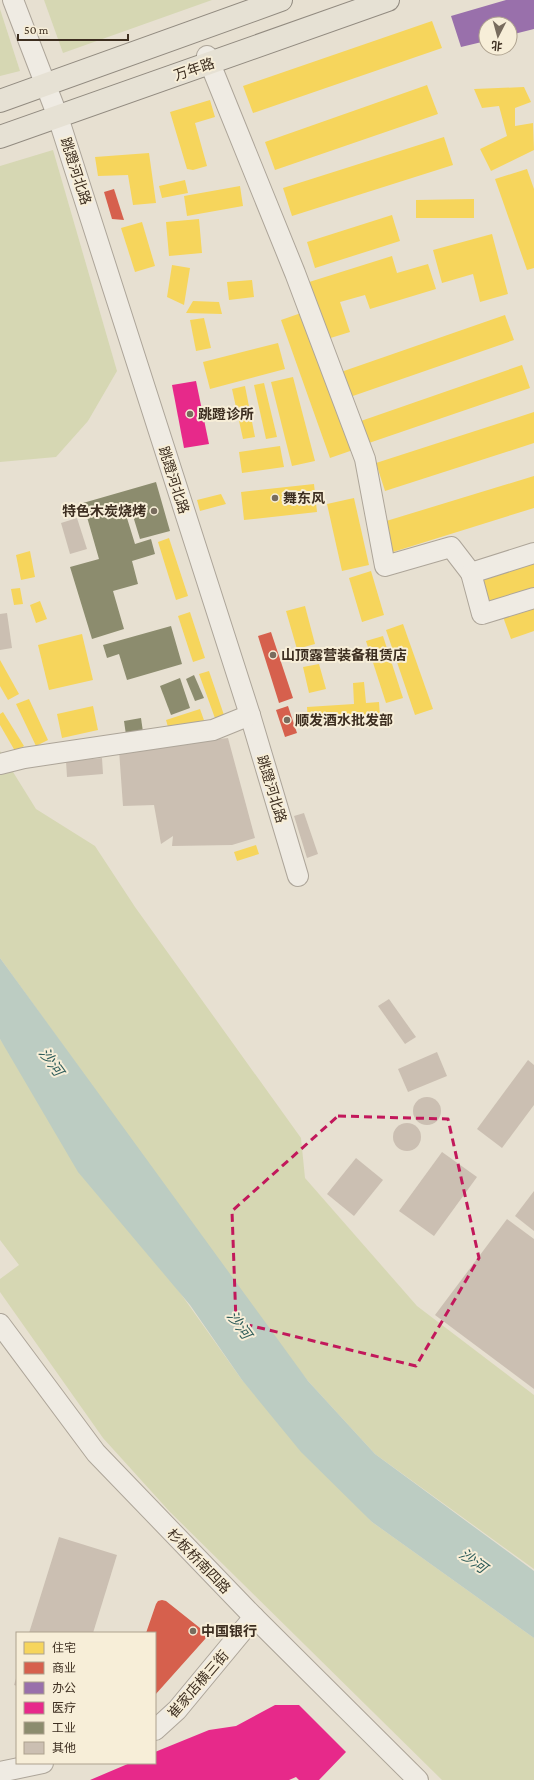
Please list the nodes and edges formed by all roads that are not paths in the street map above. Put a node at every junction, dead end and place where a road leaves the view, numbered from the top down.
1 (13, 0) edge
2 (281, 0) edge
3 (388, 0) edge
4 (209, 59) junction
5 (46, 85) junction
6 (0, 101) edge
7 (58, 117) junction
8 (0, 137) edge
9 (534, 553) edge
10 (471, 572) junction
11 (534, 598) edge
12 (250, 715) junction
13 (0, 764) edge
14 (298, 876) dead end
15 (0, 1324) edge
16 (254, 1617) junction
17 (156, 1729) edge
18 (38, 1764) edge
19 (0, 1772) edge
20 (418, 1780) edge

1 - 5 street, 跳蹬河北路
2 - 5 main road
3 - 4 main road, 万年路
4 - 7 main road, 万年路
4 - 10 street
5 - 6 main road
5 - 7 street, 跳蹬河北路
7 - 8 main road, 万年路
7 - 12 street, 跳蹬河北路
9 - 10 street
10 - 11 street
12 - 13 street
12 - 14 street, 跳蹬河北路
15 - 16 street, 杉板桥南四路
16 - 17 street, 崔家店横三街
16 - 20 street, 杉板桥南四路
18 - 19 street

